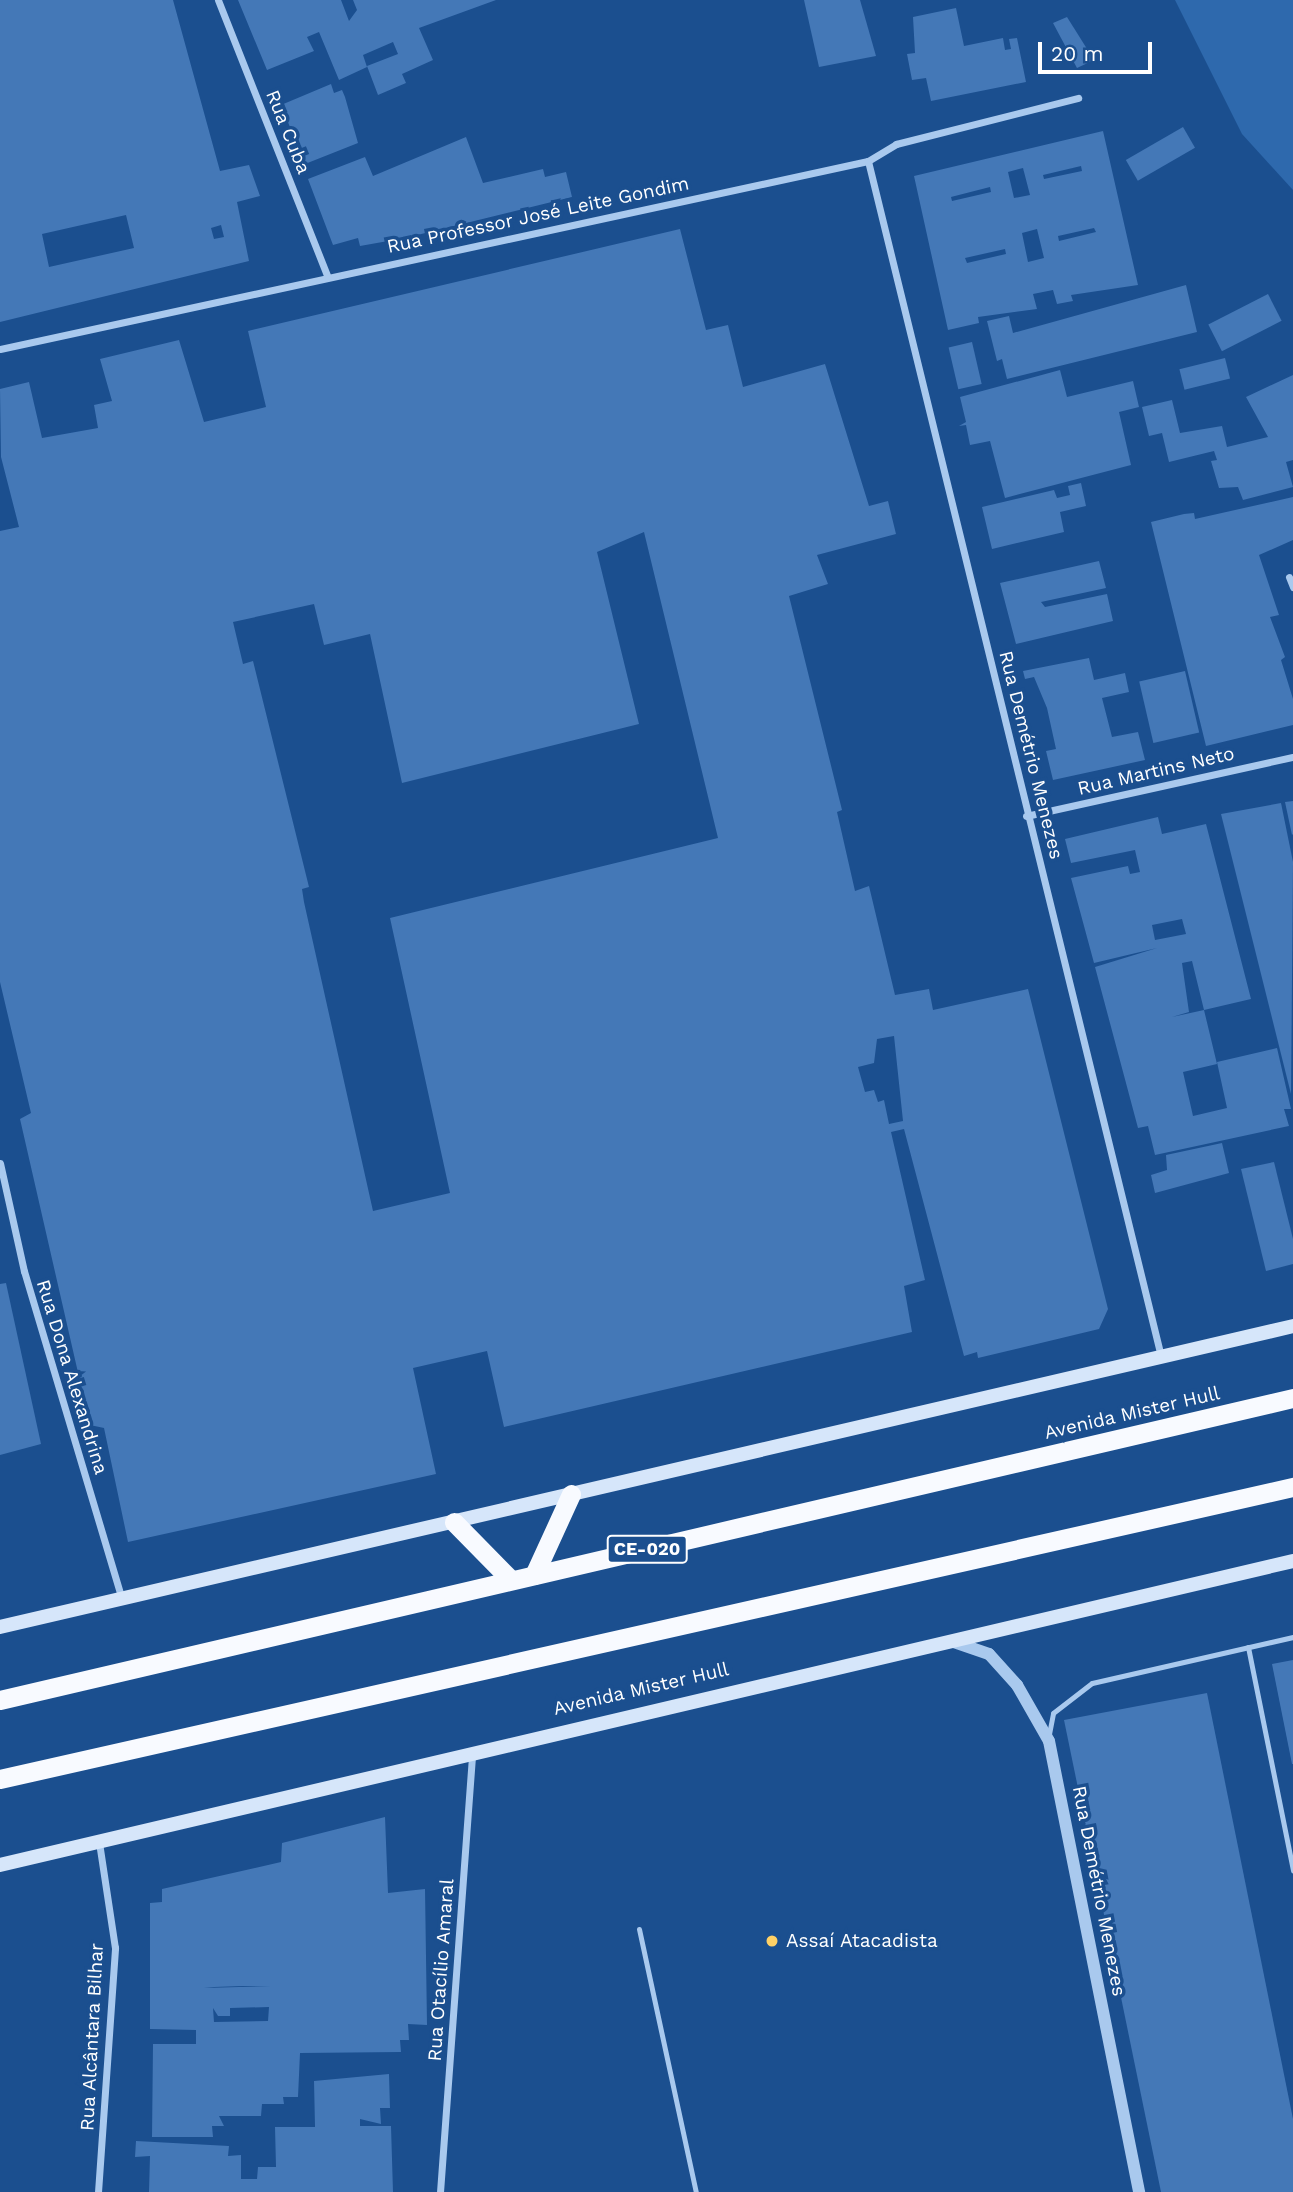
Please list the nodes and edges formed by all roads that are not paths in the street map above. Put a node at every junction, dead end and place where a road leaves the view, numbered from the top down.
1 (218, 0) edge
2 (1078, 98) dead end
3 (868, 161) junction
4 (327, 276) junction
5 (0, 349) edge
6 (1289, 577) dead end
7 (1293, 587) edge
8 (1293, 757) edge
9 (1026, 816) junction
10 (0, 1163) edge
11 (1293, 1326) edge
12 (1161, 1357) junction
13 (1293, 1398) edge
14 (1293, 1487) edge
15 (571, 1494) junction
16 (454, 1521) junction
17 (1292, 1561) edge
18 (534, 1575) junction
19 (511, 1580) junction
20 (121, 1597) junction
21 (0, 1627) edge
22 (1293, 1637) edge
23 (951, 1641) junction
24 (1248, 1647) junction
25 (0, 1700) edge
26 (1049, 1741) junction
27 (472, 1751) junction
28 (0, 1779) edge
29 (99, 1842) junction
30 (0, 1865) edge
31 (1293, 1871) edge
32 (639, 1929) dead end
33 (98, 2192) edge
34 (440, 2192) edge
35 (696, 2192) edge
36 (1139, 2192) edge

1 - 4 street, Rua Cuba
2 - 3 street, Rua Professor José Leite Gondim
3 - 4 street, Rua Professor José Leite Gondim
3 - 9 street, Rua Demétrio Menezes
4 - 5 street, Rua Professor José Leite Gondim
6 - 7 street
8 - 9 street, Rua Martins Neto
9 - 12 street, Rua Demétrio Menezes
10 - 20 street, Rua Dona Alexandrina
11 - 12 main road
12 - 15 main road
13 - 18 highway, Avenida Mister Hull / CE-020
14 - 28 highway
15 - 16 main road
15 - 18 highway
16 - 19 highway
16 - 20 main road
17 - 23 main road, Avenida Mister Hull
18 - 19 highway, Avenida Mister Hull / CE-020
19 - 25 highway, Avenida Mister Hull / CE-020
20 - 21 main road
22 - 24 lane
23 - 26 street, Rua Demétrio Menezes
23 - 27 main road, Avenida Mister Hull
24 - 26 lane
24 - 31 lane
26 - 36 street, Rua Demétrio Menezes
27 - 29 main road, Avenida Mister Hull
27 - 34 street, Rua Otacílio Amaral
29 - 30 main road, Avenida Mister Hull
29 - 33 street, Rua Alcântara Bilhar
32 - 35 lane

